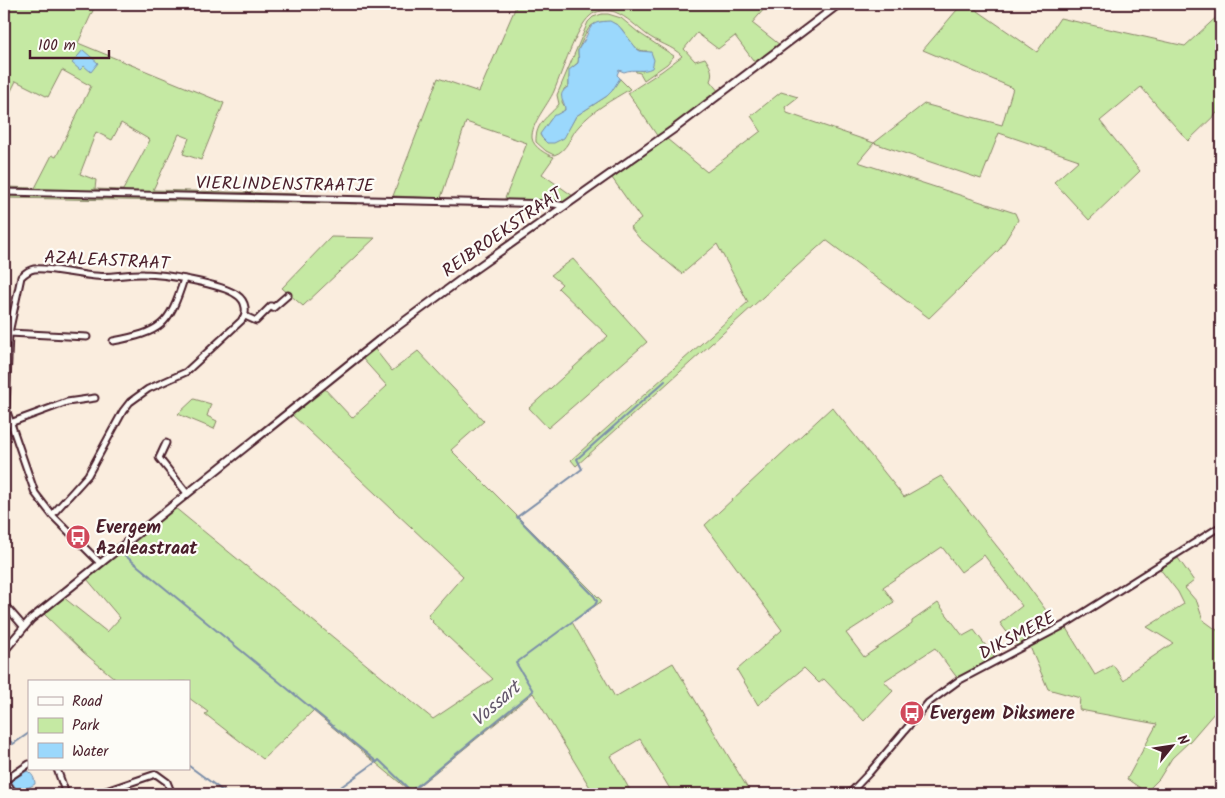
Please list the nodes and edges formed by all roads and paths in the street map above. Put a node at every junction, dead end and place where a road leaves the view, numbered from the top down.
1 (839, 4) edge
2 (4, 192) edge
3 (565, 206) junction
4 (184, 279) junction
5 (288, 295) dead end
6 (246, 316) junction
7 (9, 333) junction
8 (88, 337) dead end
9 (113, 341) dead end
10 (5, 367) edge
11 (95, 398) dead end
12 (10, 423) junction
13 (166, 443) dead end
14 (186, 492) junction
15 (52, 515) junction
16 (1221, 526) edge
17 (100, 562) junction
18 (4, 604) edge
19 (23, 626) junction
20 (4, 651) edge
21 (28, 765) edge
22 (57, 770) edge
23 (4, 781) edge
24 (14, 794) edge
25 (66, 794) edge
26 (97, 794) edge
27 (172, 794) edge
28 (849, 794) edge

1 - 3 street, REIBROEKSTRAAT
2 - 3 street, VIERLINDENSTRAATJE
3 - 14 street, REIBROEKSTRAAT
4 - 6 street, AZALEASTRAAT
4 - 7 street, AZALEASTRAAT
4 - 9 street
5 - 6 street
6 - 15 street
7 - 8 street
7 - 10 street, AZALEASTRAAT
10 - 12 street, AZALEASTRAAT
11 - 12 street
12 - 15 street, AZALEASTRAAT
13 - 14 street
14 - 17 street, REIBROEKSTRAAT
15 - 17 street, AZALEASTRAAT
16 - 28 street, DIKSMERE
17 - 19 street, REIBROEKSTRAAT
18 - 19 street
19 - 20 street, REIBROEKSTRAAT
21 - 23 street
22 - 25 street
23 - 24 street
26 - 27 street

